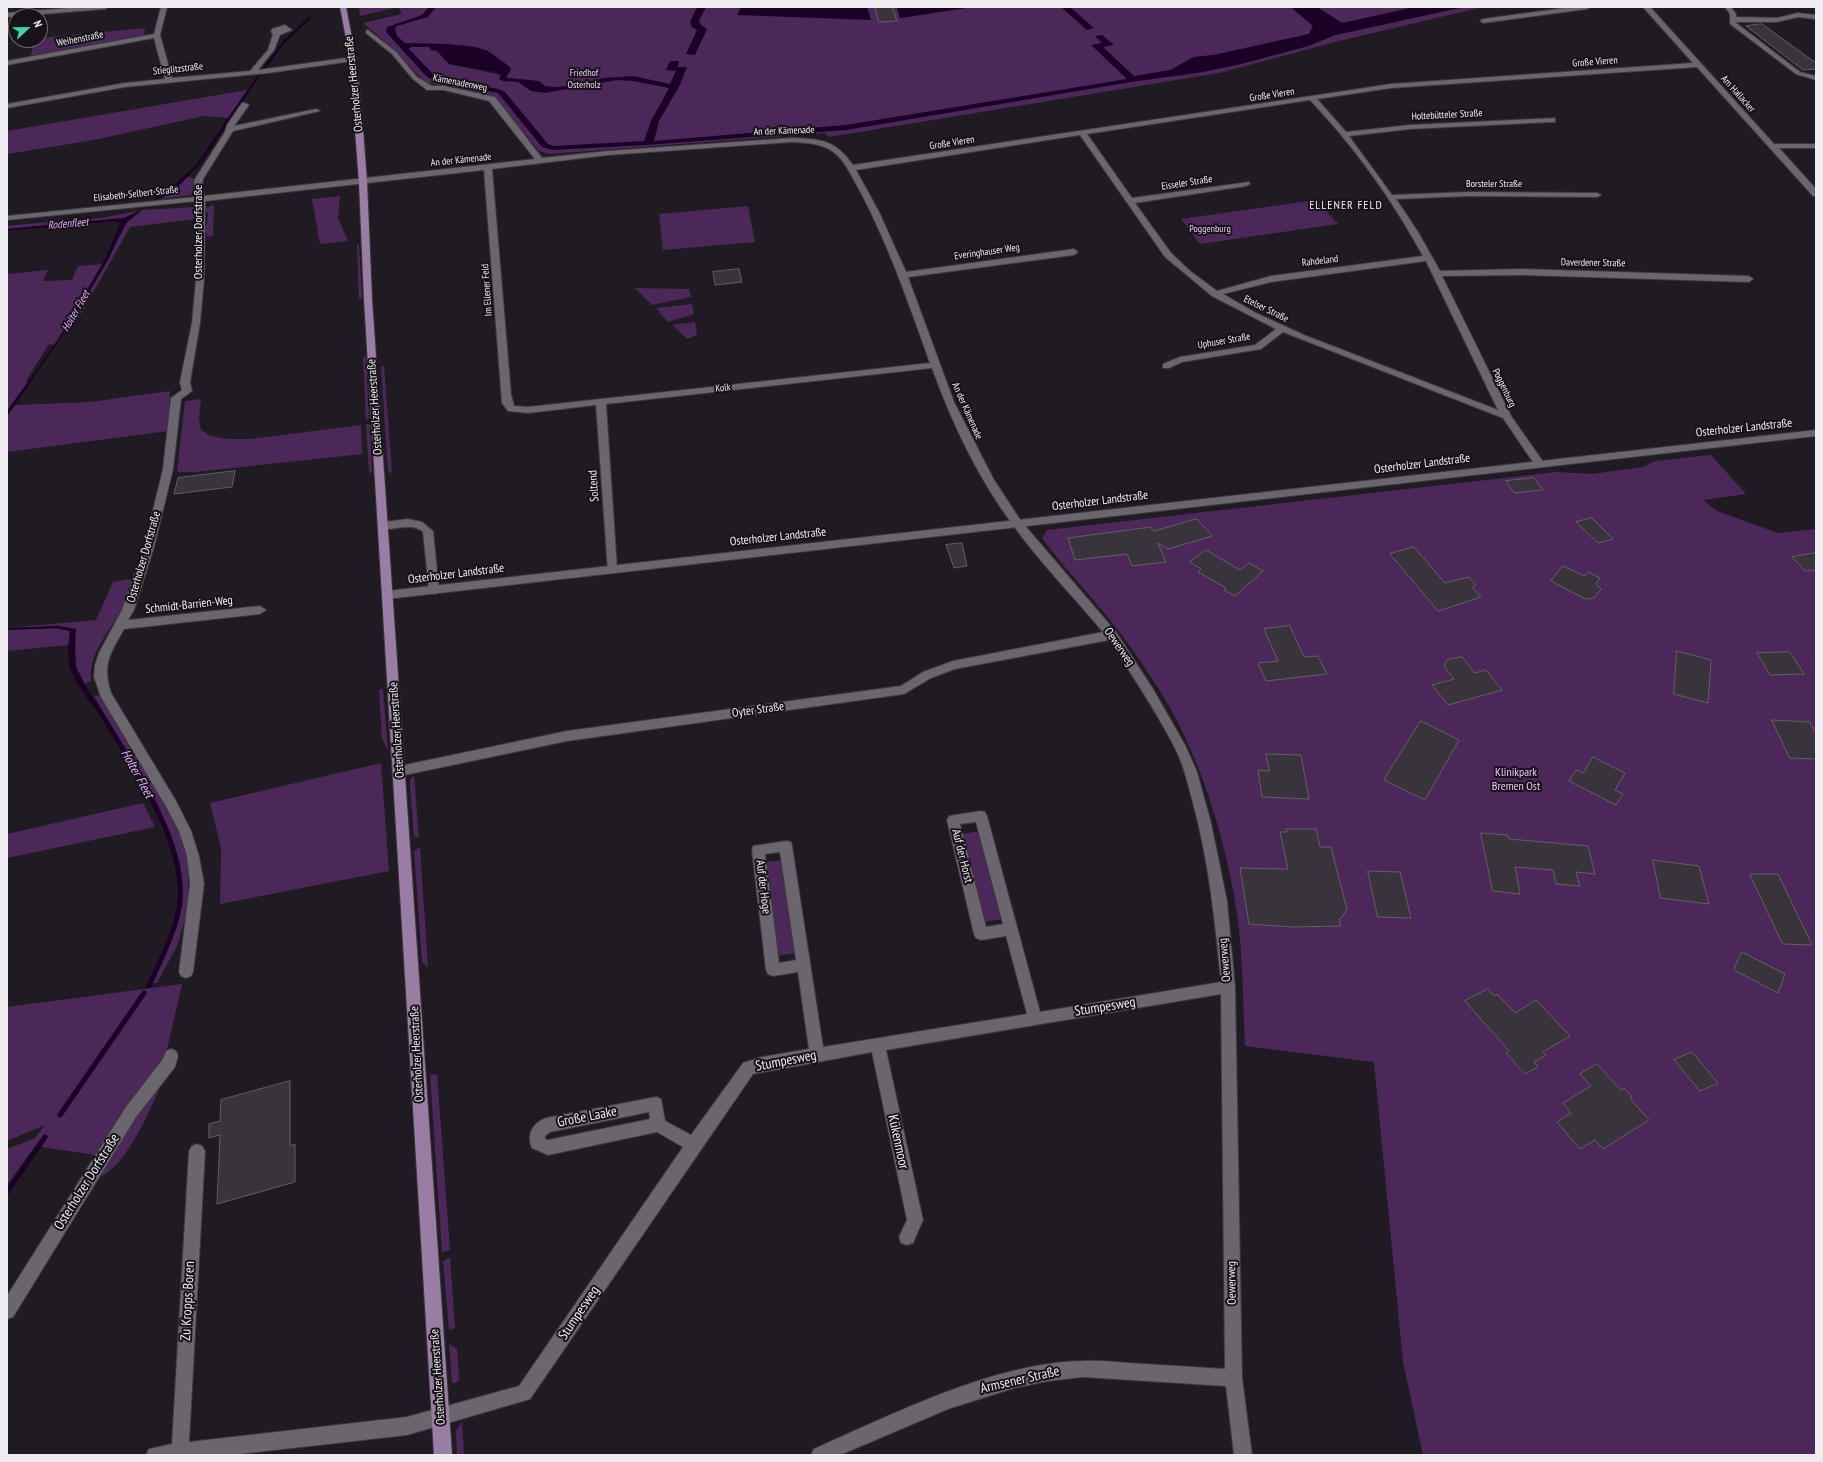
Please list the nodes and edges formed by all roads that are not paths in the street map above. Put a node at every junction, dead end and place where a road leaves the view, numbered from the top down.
1 (105, 7) edge
2 (164, 7) edge
3 (343, 7) edge
4 (1587, 7) edge
5 (1646, 7) edge
6 (1728, 7) edge
7 (7, 15) edge
8 (1816, 18) edge
9 (1732, 19) junction
10 (1483, 21) dead end
11 (368, 32) dead end
12 (277, 33) dead end
13 (157, 35) junction
14 (353, 59) junction
15 (7, 63) edge
16 (1699, 65) junction
17 (253, 72) junction
18 (1816, 78) edge
19 (169, 80) junction
20 (1312, 98) junction
21 (245, 105) dead end
22 (7, 106) edge
23 (316, 110) dead end
24 (1552, 120) dead end
25 (230, 129) junction
26 (1082, 133) junction
27 (1344, 134) junction
28 (1772, 146) junction
29 (1816, 146) edge
30 (540, 161) junction
31 (488, 168) junction
32 (851, 168) junction
33 (363, 182) junction
34 (1246, 184) dead end
35 (1816, 194) edge
36 (1597, 195) dead end
37 (1391, 197) junction
38 (201, 199) junction
39 (1131, 202) junction
40 (7, 218) edge
41 (1074, 252) dead end
42 (1429, 258) junction
43 (1437, 274) junction
44 (903, 275) junction
45 (1749, 279) dead end
46 (1215, 294) junction
47 (1282, 329) junction
48 (936, 365) junction
49 (1166, 366) dead end
50 (601, 402) junction
51 (511, 409) joint
52 (1506, 416) junction
53 (1816, 433) edge
54 (1539, 463) junction
55 (1017, 523) junction
56 (384, 526) junction
57 (612, 569) junction
58 (434, 590) junction
59 (387, 595) junction
60 (260, 610) dead end
61 (120, 625) junction
62 (1112, 635) junction
63 (400, 771) junction
64 (1011, 929) junction
65 (804, 965) junction
66 (186, 972) dead end
67 (1228, 987) junction
68 (1035, 1019) junction
69 (878, 1045) junction
70 (817, 1055) junction
71 (171, 1056) dead end
72 (658, 1125) junction
73 (694, 1144) junction
74 (197, 1151) dead end
75 (907, 1237) dead end
76 (7, 1311) edge
77 (1234, 1378) junction
78 (440, 1416) junction
79 (180, 1452) junction
80 (155, 1455) edge
81 (443, 1455) edge
82 (820, 1455) edge
83 (1243, 1455) edge

1 - 7 street
2 - 13 street
3 - 14 main road, Osterholzer Heerstraße
4 - 10 street
5 - 16 street, Am Hallacker
6 - 9 street
8 - 9 street
9 - 18 street
11 - 30 street, Kämenadenweg
12 - 17 street
13 - 15 street, Weihenstraße
13 - 19 street
14 - 17 street, Stieglitzstraße
14 - 33 main road, Osterholzer Heerstraße
16 - 20 street, Große Vieren
16 - 28 street, Am Hallacker
17 - 19 street, Stieglitzstraße
19 - 22 street, Stieglitzstraße
20 - 26 street, Große Vieren
20 - 27 street, Poggenburg
21 - 25 street, Osterholzer Dorfstraße
23 - 25 street
24 - 27 street, Holtebütteler Straße
25 - 38 street, Osterholzer Dorfstraße
26 - 32 street, Große Vieren
26 - 39 street, Etelser Straße
27 - 37 street, Poggenburg
28 - 29 street
28 - 35 street, Am Hallacker
30 - 31 street, An der Kämenade
30 - 32 street, An der Kämenade
31 - 33 street, An der Kämenade
31 - 51 street, Im Ellener Feld
32 - 44 street, An der Kämenade
33 - 38 street, Elisabeth-Selbert-Straße
33 - 56 main road, Osterholzer Heerstraße
34 - 39 street, Eisseler Straße
36 - 37 street, Borsteler Straße
37 - 42 street, Poggenburg
38 - 40 street, Elisabeth-Selbert-Straße
38 - 61 street, Osterholzer Dorfstraße
39 - 46 street, Etelser Straße
41 - 44 street, Everinghauser Weg
42 - 43 street, Poggenburg
42 - 46 street, Rahdeland
43 - 45 street, Daverdener Straße
43 - 52 street, Poggenburg
44 - 48 street, An der Kämenade
46 - 47 street, Etelser Straße
47 - 49 street, Uphuser Straße
47 - 52 street, Etelser Straße
48 - 50 street, Kolk
48 - 55 street, An der Kämenade
50 - 51 street, Kolk
50 - 57 street, Soltend
52 - 54 street, Poggenburg
53 - 54 street, Osterholzer Landstraße
54 - 55 street, Osterholzer Landstraße
55 - 57 street, Osterholzer Landstraße
55 - 62 street, Oewerweg
56 - 58 street
56 - 59 main road, Osterholzer Heerstraße
57 - 58 street, Osterholzer Landstraße
58 - 59 street, Osterholzer Landstraße
59 - 63 main road, Osterholzer Heerstraße
60 - 61 street, Schmidt-Barrien-Weg
61 - 66 street, Osterholzer Dorfstraße
62 - 63 street, Oyter Straße
62 - 67 street, Oewerweg
63 - 78 main road, Osterholzer Heerstraße
64 - 64 street, Auf der Horst
64 - 68 street, Auf der Horst
65 - 65 street, Auf der Hoge
65 - 70 street, Auf der Hoge
67 - 68 street, Stumpesweg
67 - 77 street, Oewerweg
68 - 69 street, Stumpesweg
69 - 70 street, Stumpesweg
69 - 75 street, Kükenmoor
70 - 73 street, Stumpesweg
71 - 76 street, Osterholzer Dorfstraße
72 - 72 street, Große Laake
72 - 73 street
73 - 78 street, Stumpesweg
74 - 79 street, Zu Kropps Boren
77 - 82 street, Armsener Straße
77 - 83 street, Oewerweg
78 - 79 street
78 - 81 main road, Osterholzer Heerstraße
79 - 80 street

